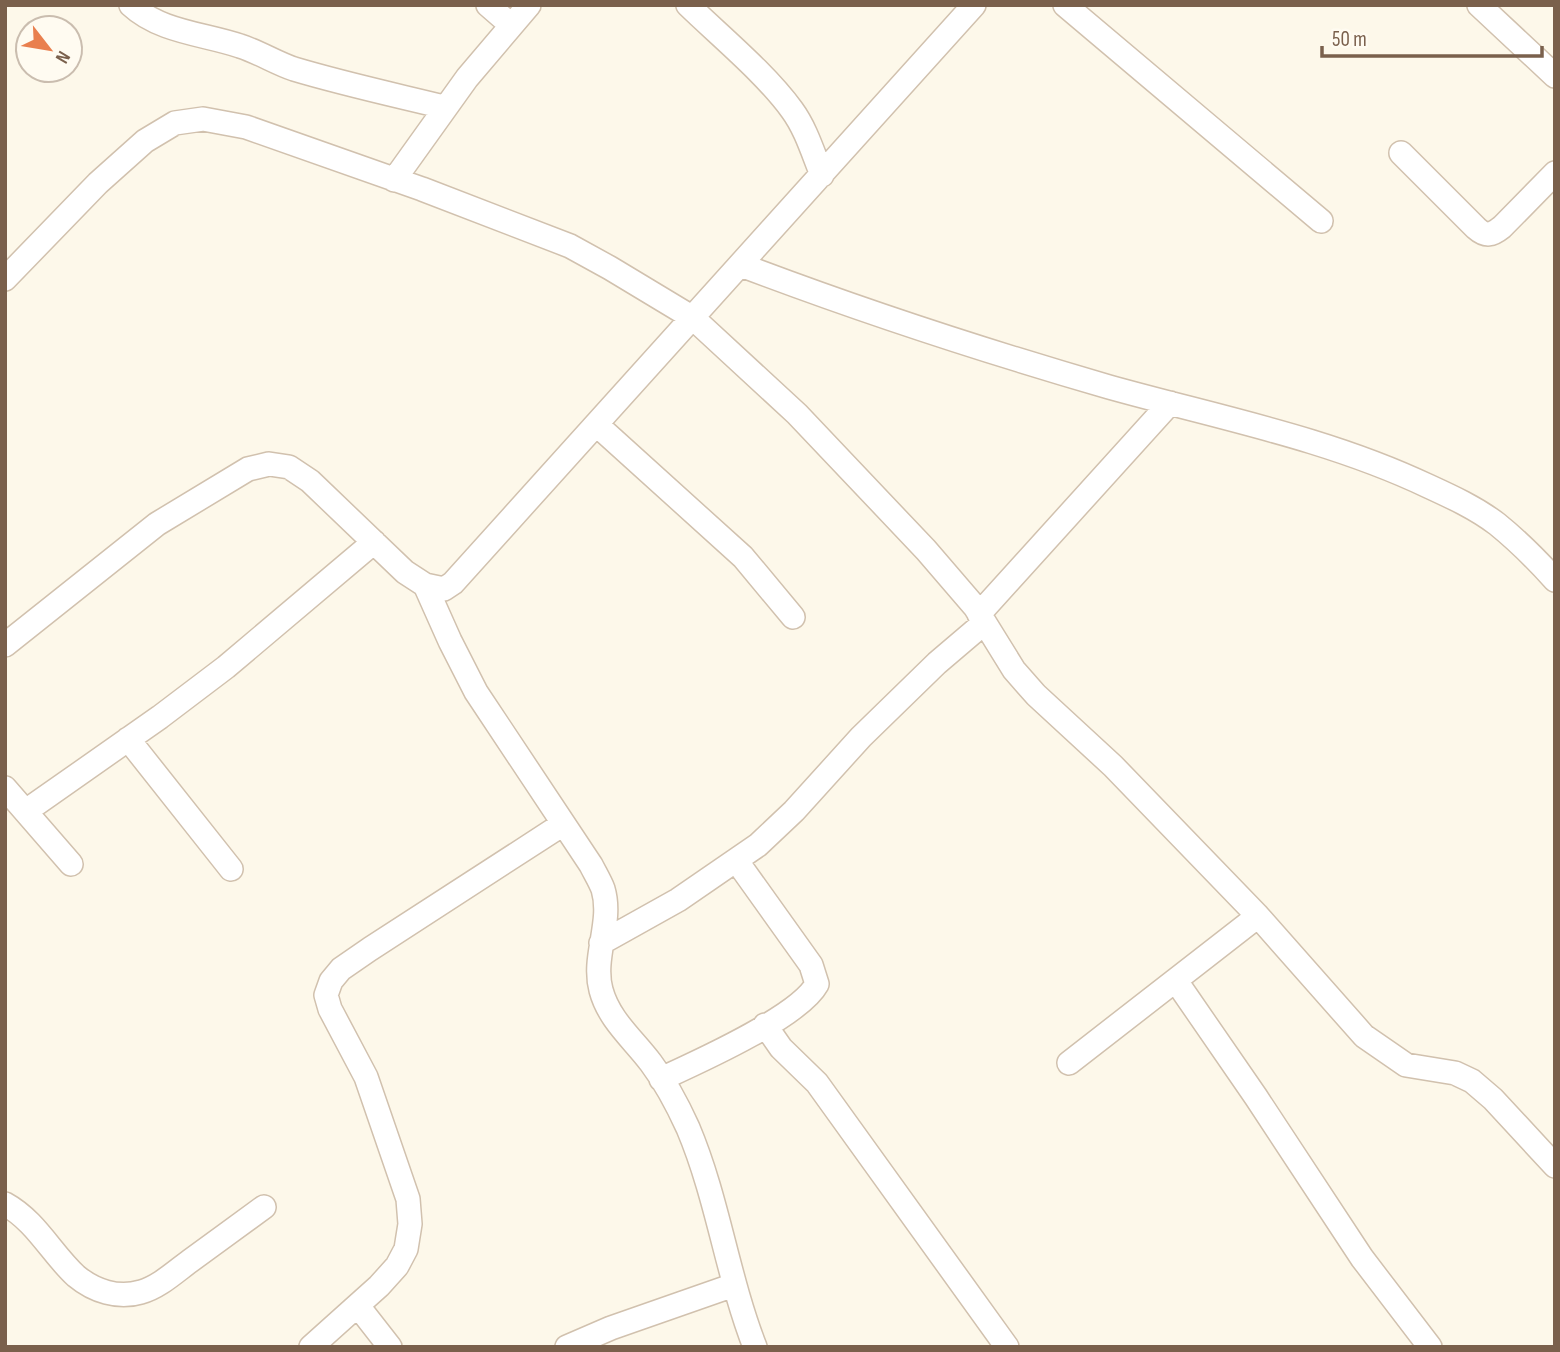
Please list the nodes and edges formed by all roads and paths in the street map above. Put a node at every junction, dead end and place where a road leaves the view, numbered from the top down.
1 (131, 5) edge
2 (488, 5) edge
3 (528, 5) edge
4 (688, 5) edge
5 (974, 5) edge
6 (1065, 5) edge
7 (1479, 5) edge
8 (511, 25) junction
9 (1555, 76) edge
10 (444, 107) junction
11 (1401, 153) dead end
12 (1555, 173) edge
13 (822, 175) junction
14 (394, 180) junction
15 (1321, 221) dead end
16 (741, 265) junction
17 (6, 275) edge
18 (693, 318) junction
19 (1170, 403) junction
20 (597, 425) junction
21 (374, 542) junction
22 (1555, 580) edge
23 (425, 585) junction
24 (793, 617) dead end
25 (982, 618) junction
26 (5, 645) edge
27 (128, 739) junction
28 (5, 788) edge
29 (26, 811) junction
30 (563, 824) junction
31 (736, 860) junction
32 (71, 864) dead end
33 (231, 869) dead end
34 (1258, 916) junction
35 (601, 943) junction
36 (1176, 981) junction
37 (765, 1026) junction
38 (1069, 1063) dead end
39 (662, 1079) junction
40 (1546, 1146) edge
41 (1555, 1166) edge
42 (5, 1204) edge
43 (264, 1207) dead end
44 (734, 1285) junction
45 (358, 1306) junction
46 (311, 1347) edge
47 (390, 1347) edge
48 (567, 1347) edge
49 (755, 1347) edge
50 (1007, 1347) edge
51 (1430, 1347) edge

1 - 10 street
2 - 8 street
3 - 8 street
4 - 13 street
5 - 13 street
6 - 15 street
7 - 9 street
8 - 10 street
10 - 14 street
11 - 12 street
13 - 16 street
14 - 17 street
14 - 18 street
16 - 18 street
16 - 19 street
18 - 20 street
18 - 25 street
19 - 22 street
19 - 25 street
20 - 23 street
20 - 24 street
21 - 23 street
21 - 26 street
21 - 27 street
23 - 30 street
25 - 31 street
25 - 34 street
27 - 29 street
27 - 33 street
28 - 29 street
29 - 32 street
30 - 35 street
30 - 45 street
31 - 35 street
31 - 37 street
34 - 36 street
34 - 40 street
35 - 39 street
36 - 38 street
36 - 51 street
37 - 39 street
37 - 50 street
39 - 44 street
40 - 41 street
42 - 43 street
44 - 48 street
44 - 49 street
45 - 46 street
45 - 47 street

